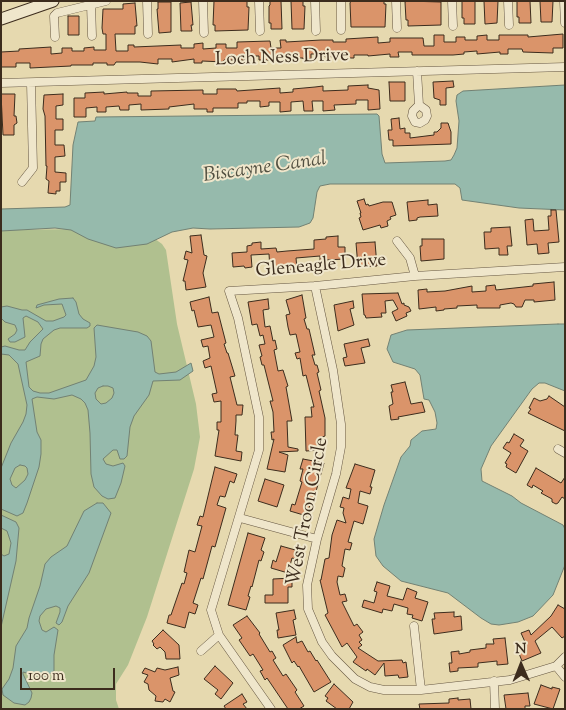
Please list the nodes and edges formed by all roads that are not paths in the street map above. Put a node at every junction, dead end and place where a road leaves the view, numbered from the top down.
1 (53, 1) edge
2 (106, 1) edge
3 (147, 1) edge
4 (203, 1) edge
5 (259, 1) edge
6 (315, 1) edge
7 (341, 1) edge
8 (396, 1) edge
9 (452, 1) edge
10 (508, 1) edge
11 (564, 1) edge
12 (91, 4) junction
13 (5, 17) edge
14 (564, 23) edge
15 (509, 25) dead end
16 (453, 26) dead end
17 (397, 28) dead end
18 (341, 30) dead end
19 (260, 31) dead end
20 (316, 31) dead end
21 (204, 33) dead end
22 (148, 34) dead end
23 (92, 36) dead end
24 (55, 37) dead end
25 (565, 67) edge
26 (417, 71) junction
27 (1, 83) edge
28 (31, 83) junction
29 (419, 105) dead end
30 (22, 182) dead end
31 (397, 241) dead end
32 (565, 267) edge
33 (415, 276) junction
34 (315, 286) junction
35 (240, 518) junction
36 (317, 539) junction
37 (414, 626) dead end
38 (219, 635) junction
39 (201, 652) dead end
40 (565, 657) edge
41 (556, 666) junction
42 (565, 677) edge
43 (494, 681) junction
44 (421, 690) junction
45 (271, 709) edge
46 (495, 709) edge

1 - 13 street
2 - 12 street
3 - 22 street
4 - 21 street
5 - 19 street
6 - 20 street
7 - 18 street
8 - 17 street
9 - 16 street
10 - 15 street
11 - 14 street
12 - 23 street
12 - 24 street
25 - 26 street, Loch Ness Drive
26 - 28 street, Loch Ness Drive
26 - 29 street
27 - 28 street, Loch Ness Drive
28 - 30 street
31 - 33 street, Gleneagle Drive
32 - 33 street, Gleneagle Drive
33 - 34 street, Gleneagle Drive
34 - 35 street, Gleneagle Drive
34 - 36 street, West Troon Circle
35 - 36 street
35 - 38 street
36 - 44 street, West Troon Circle
37 - 44 street
38 - 39 street
38 - 45 street
40 - 41 street
41 - 42 street
41 - 43 street, West Troon Circle
43 - 44 street, West Troon Circle
43 - 46 street

